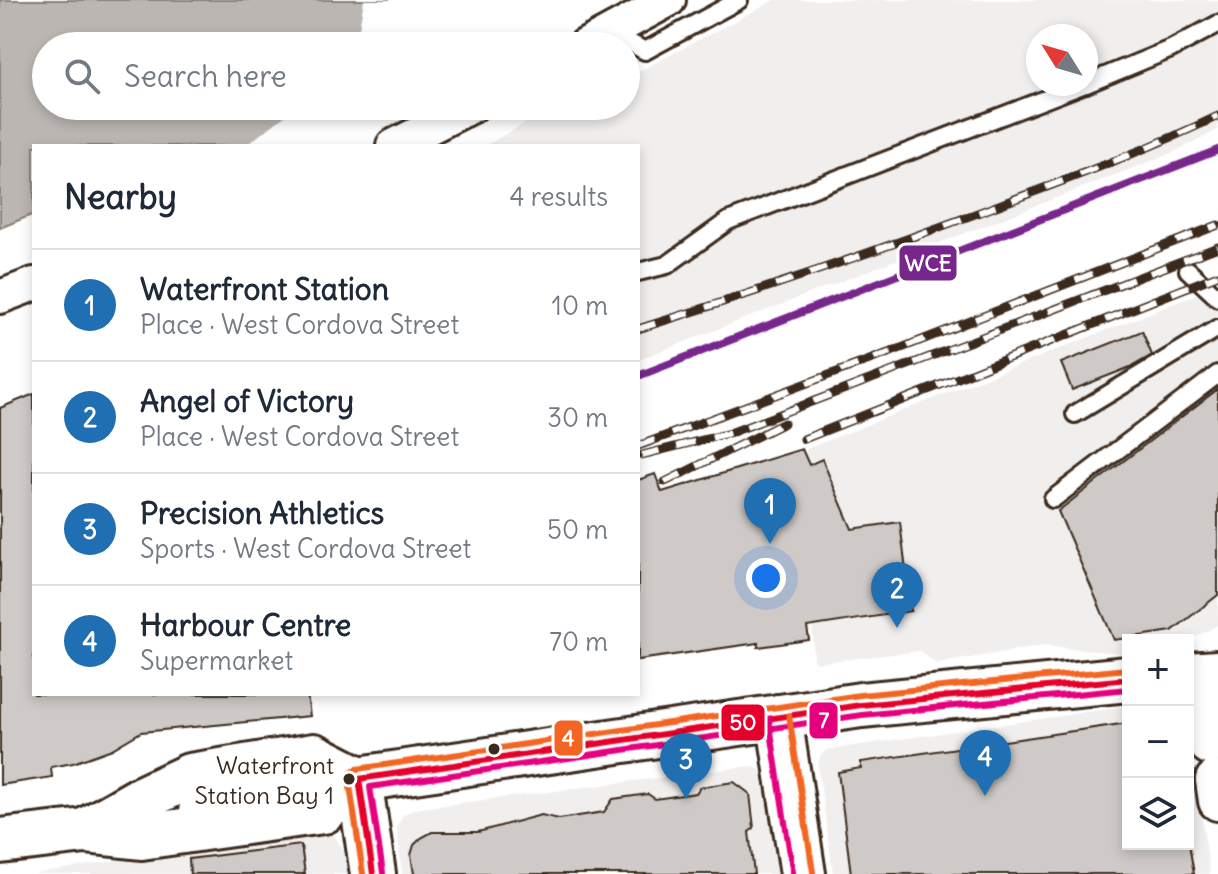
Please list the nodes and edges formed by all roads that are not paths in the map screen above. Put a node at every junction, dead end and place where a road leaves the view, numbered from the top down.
1 (669, 0) edge
2 (739, 0) edge
3 (1218, 24) edge
4 (610, 32) edge
5 (640, 50) edge
6 (1098, 79) edge
7 (1055, 96) edge
8 (444, 120) edge
9 (397, 144) edge
10 (1188, 270) dead end
11 (640, 272) edge
12 (32, 285) edge
13 (0, 297) edge
14 (1218, 298) edge
15 (1218, 328) edge
16 (1218, 374) edge
17 (1075, 414) dead end
18 (1053, 499) dead end
19 (1209, 672) edge
20 (1122, 680) edge
21 (779, 717) junction
22 (1214, 775) edge
23 (359, 779) junction
24 (188, 806) dead end
25 (0, 841) edge
26 (373, 874) edge
27 (803, 874) edge

1 - 4 street
2 - 5 lane
3 - 6 lane
7 - 11 lane
8 - 9 street
10 - 14 lane
12 - 13 street
15 - 17 lane
16 - 18 lane
19 - 22 street
20 - 21 main road
21 - 23 main road
21 - 27 main road
23 - 24 lane
23 - 25 main road
23 - 26 main road

